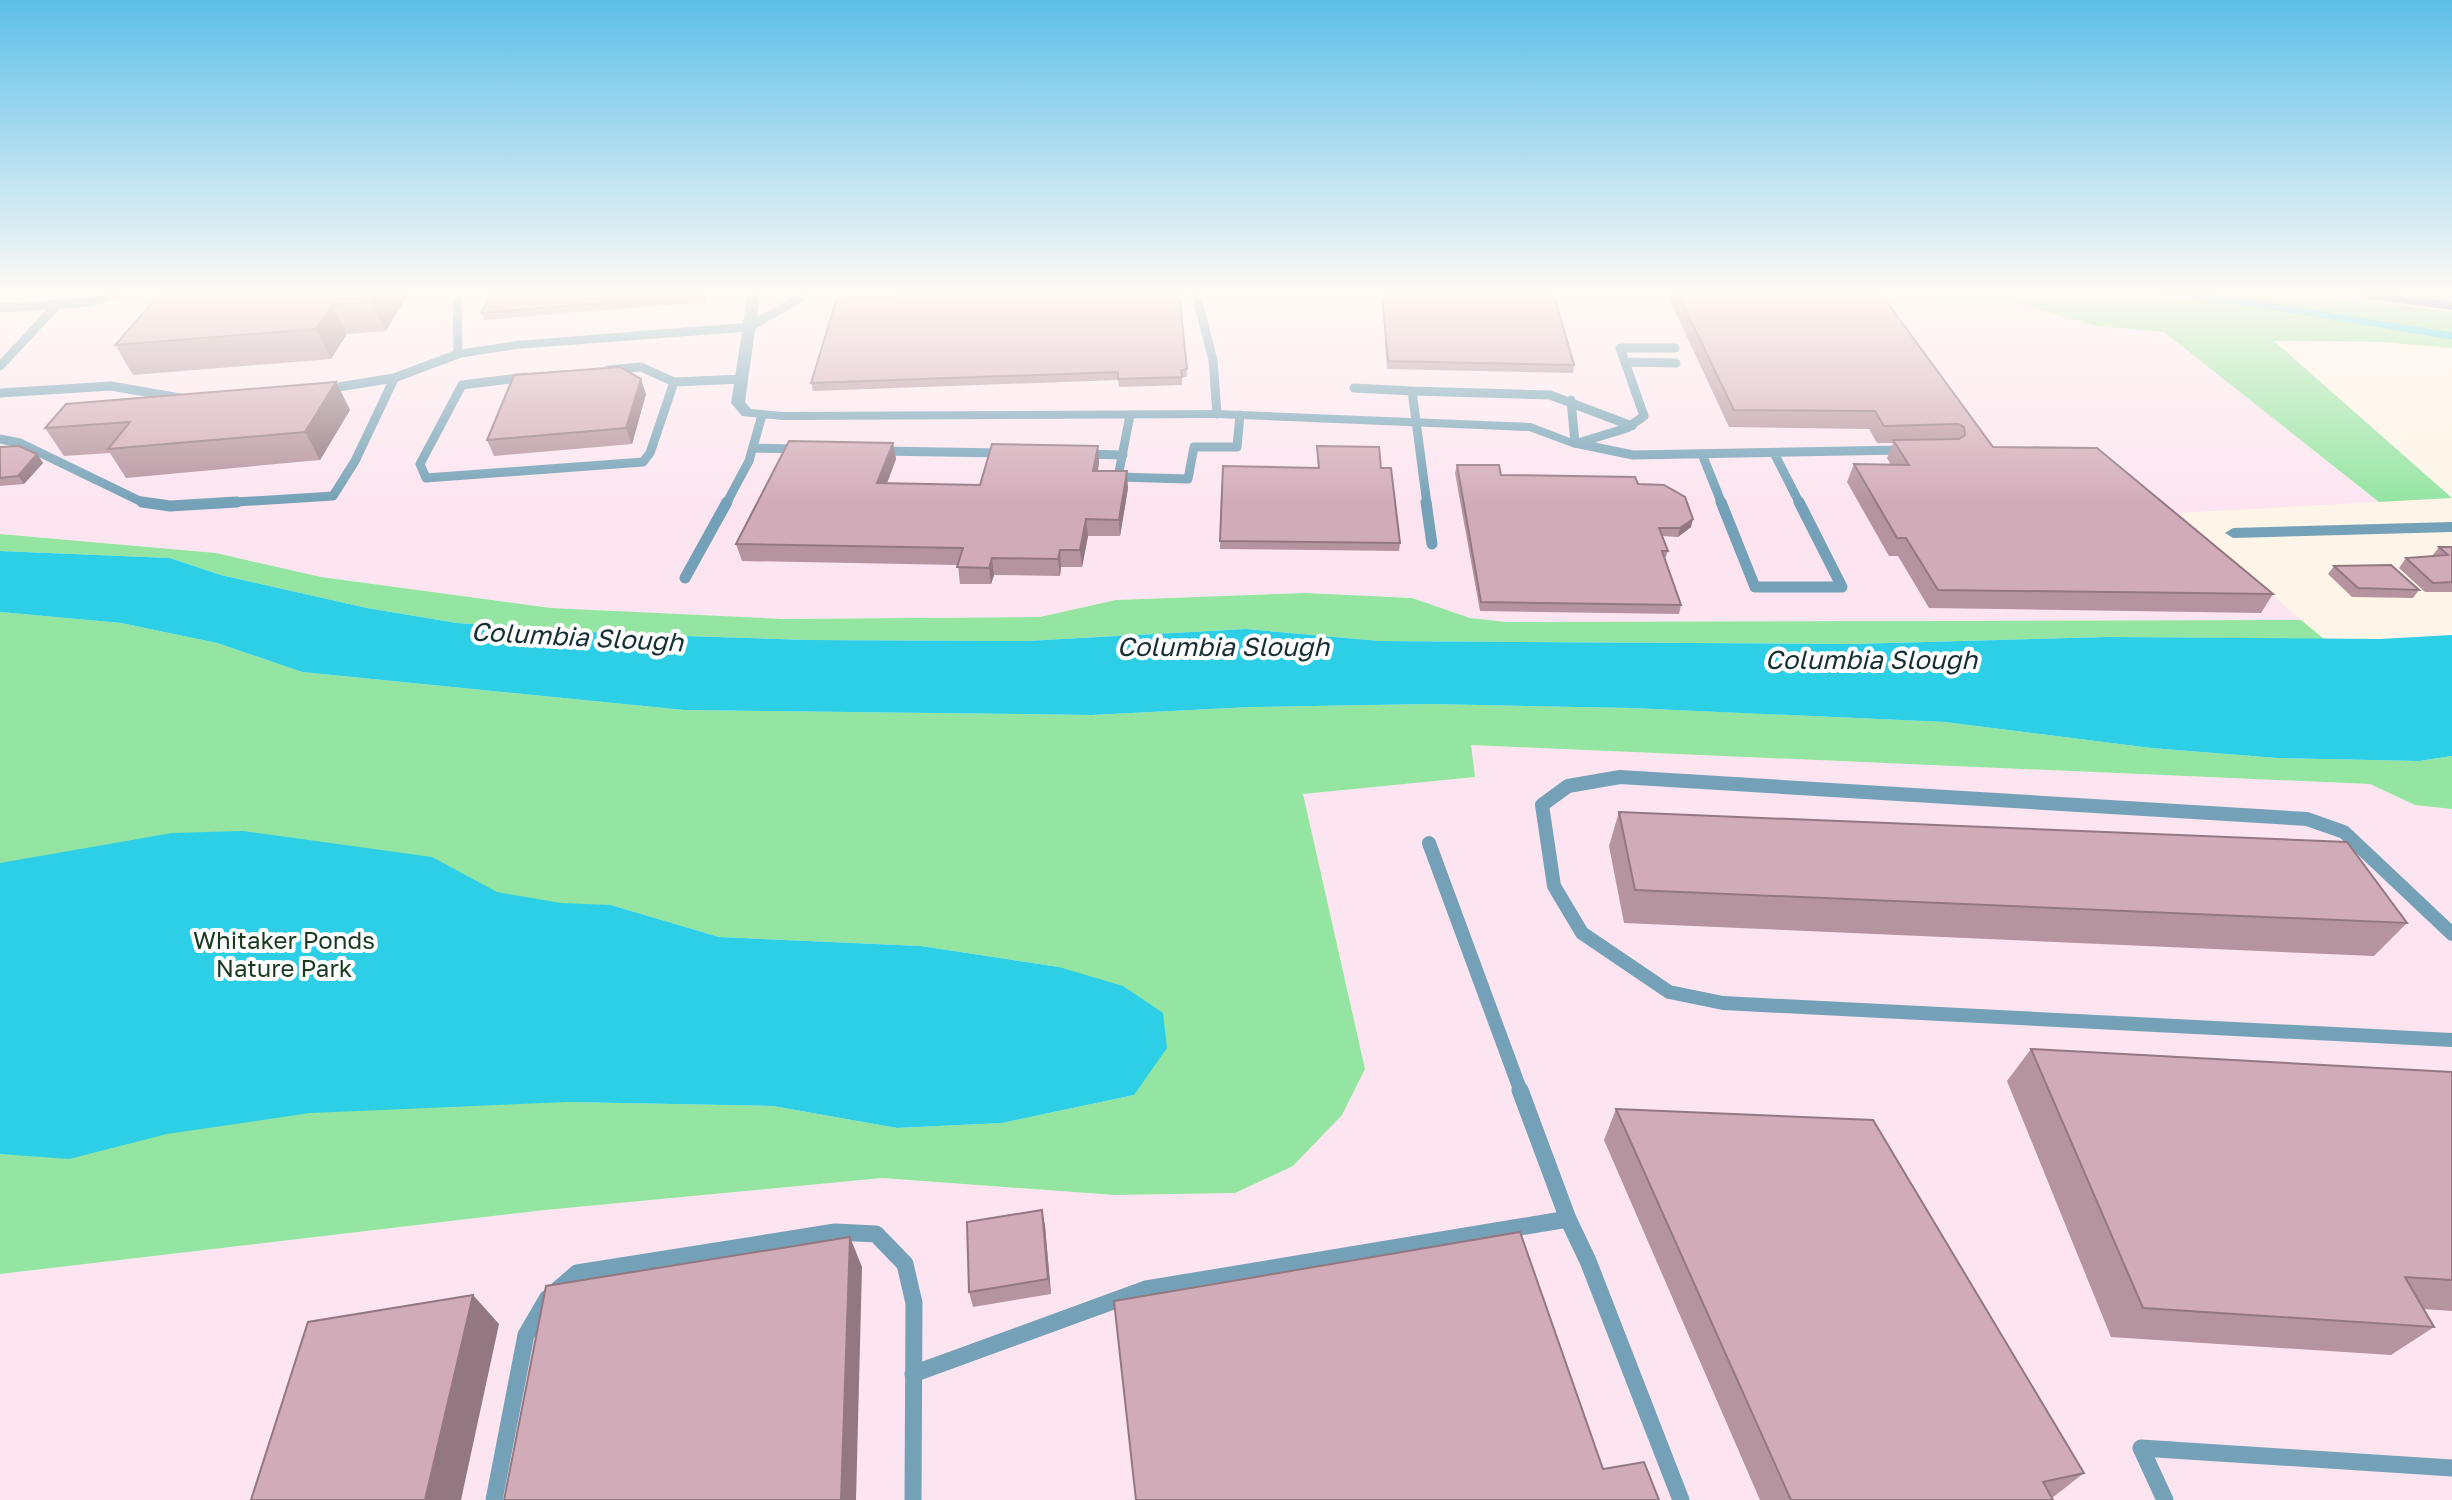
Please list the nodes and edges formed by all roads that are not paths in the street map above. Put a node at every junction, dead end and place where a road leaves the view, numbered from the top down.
1 (432, 364) edge
2 (744, 364) edge
3 (1213, 364) edge
4 (1626, 364) edge
5 (594, 371) edge
6 (531, 376) edge
7 (394, 379) junction
8 (742, 379) junction
9 (674, 382) junction
10 (1354, 388) dead end
11 (320, 389) edge
12 (1412, 391) junction
13 (0, 393) edge
14 (194, 397) edge
15 (1571, 400) junction
16 (754, 414) junction
17 (1217, 414) junction
18 (1130, 415) junction
19 (1240, 415) junction
20 (1415, 422) junction
21 (1632, 426) junction
22 (0, 439) edge
23 (1575, 443) junction
24 (754, 448) junction
25 (815, 449) edge
26 (1921, 450) edge
27 (876, 451) edge
28 (1013, 453) edge
29 (1774, 453) junction
30 (1076, 454) edge
31 (1702, 454) junction
32 (1123, 455) junction
33 (2452, 527) edge
34 (2233, 533) dead end
35 (1432, 544) dead end
36 (685, 578) dead end
37 (1429, 843) dead end
38 (2452, 934) edge
39 (2452, 1040) edge
40 (1568, 1219) junction
41 (913, 1374) junction
42 (2452, 1468) edge
43 (494, 1500) edge
44 (913, 1500) edge
45 (1681, 1500) edge
46 (2165, 1500) edge

1 - 7 lane
2 - 8 street
3 - 17 lane
4 - 21 lane
5 - 9 lane
6 - 9 lane
7 - 11 lane
7 - 22 lane
8 - 9 lane
8 - 16 street
10 - 12 lane
12 - 15 lane
12 - 20 lane
13 - 14 lane
15 - 21 lane
15 - 23 lane
16 - 18 street
16 - 24 lane
17 - 18 street
17 - 19 street
18 - 32 lane
19 - 20 street
19 - 32 lane
20 - 23 street
20 - 35 lane
21 - 23 lane
23 - 31 lane
24 - 25 lane
24 - 36 lane
26 - 29 lane
27 - 28 lane
29 - 31 lane
29 - 31 lane
30 - 32 lane
33 - 34 street
37 - 40 lane
38 - 39 lane
40 - 41 lane
40 - 45 lane
41 - 43 lane
41 - 44 lane
42 - 46 lane

